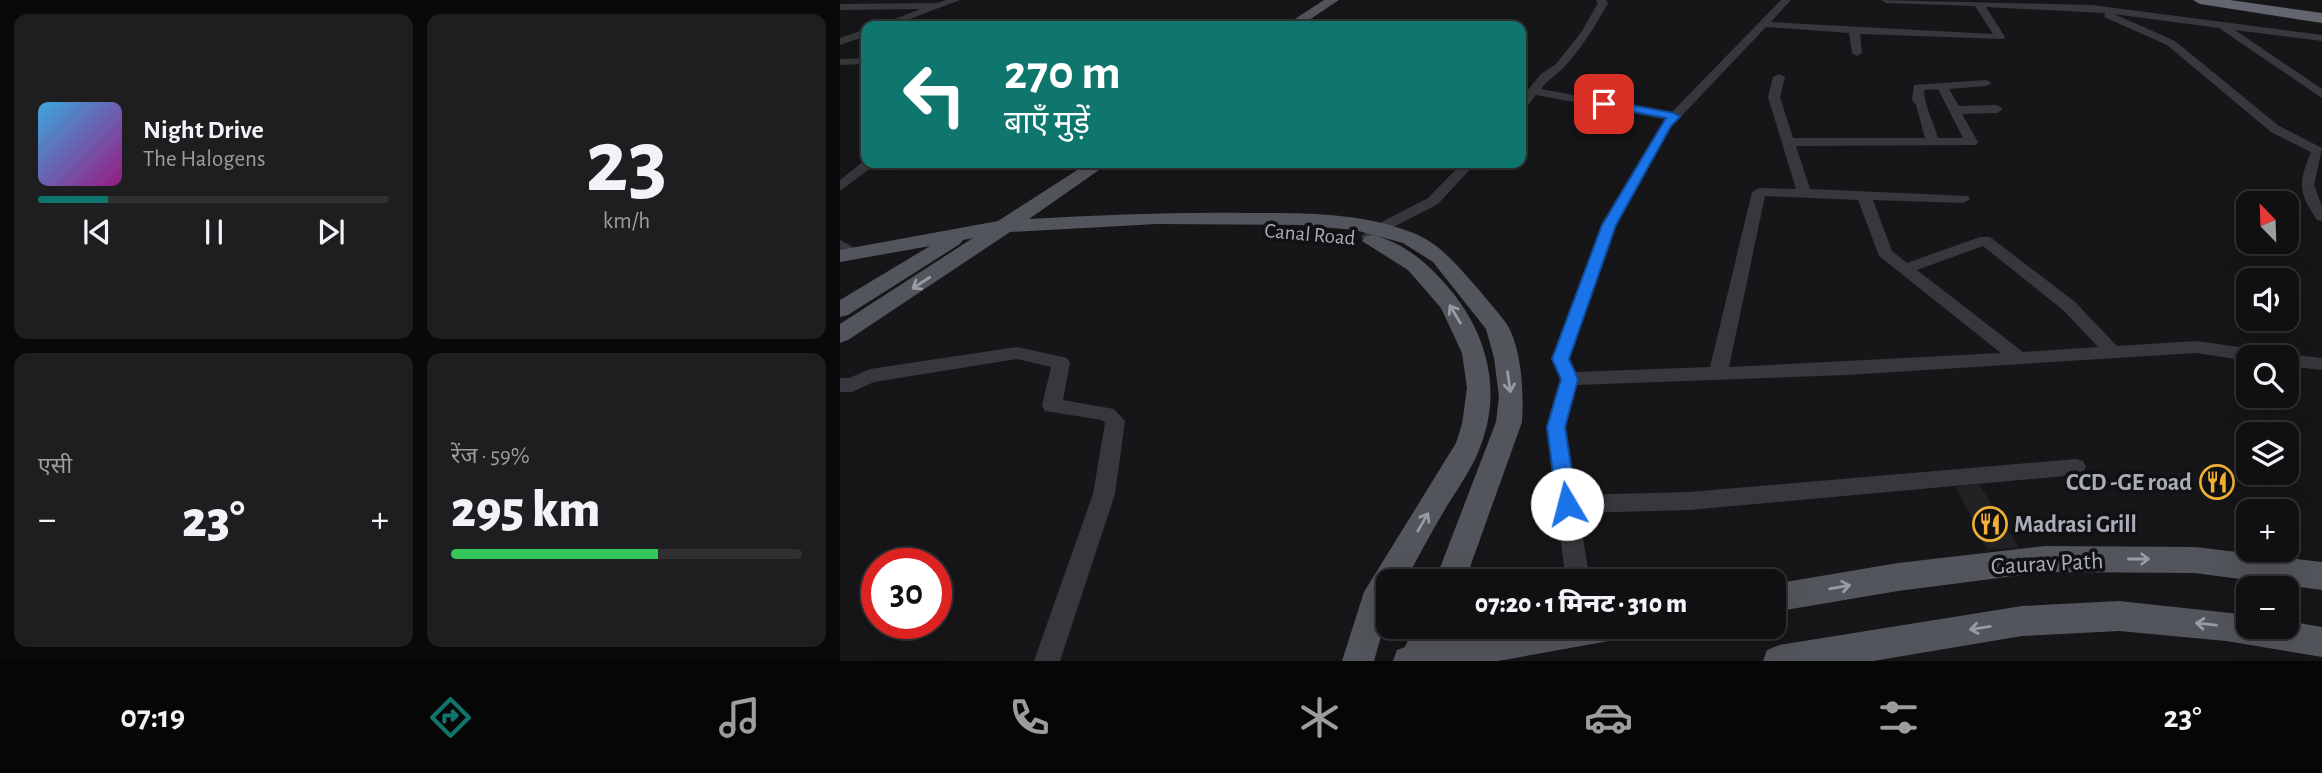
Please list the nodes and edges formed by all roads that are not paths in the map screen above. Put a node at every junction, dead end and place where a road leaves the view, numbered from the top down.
1 (955, 0) edge
2 (1601, 0) edge
3 (1786, 0) edge
4 (1886, 0) edge
5 (2200, 0) edge
6 (2228, 0) edge
7 (1338, 3) edge
8 (1978, 4) junction
9 (939, 6) junction
10 (840, 7) edge
11 (2092, 8) junction
12 (2322, 16) edge
13 (896, 21) edge
14 (1301, 21) edge
15 (1318, 21) edge
16 (1763, 24) junction
17 (2220, 25) junction
18 (1854, 31) junction
19 (861, 34) edge
20 (2322, 38) edge
21 (840, 42) edge
22 (1857, 53) dead end
23 (861, 61) edge
24 (840, 62) edge
25 (1779, 77) dead end
26 (1986, 82) dead end
27 (1942, 86) junction
28 (1534, 91) junction
29 (2322, 94) edge
30 (1526, 100) edge
31 (1997, 109) dead end
32 (1956, 110) junction
33 (1674, 117) junction
34 (1932, 141) junction
35 (1790, 142) junction
36 (2321, 147) edge
37 (864, 168) edge
38 (1068, 168) edge
39 (1092, 168) edge
40 (1464, 168) edge
41 (840, 187) edge
42 (1804, 193) junction
43 (1864, 196) junction
44 (1963, 198) dead end
45 (2322, 216) edge
46 (1005, 226) junction
47 (1371, 234) junction
48 (972, 239) junction
49 (939, 249) junction
50 (844, 255) edge
51 (1905, 269) junction
52 (840, 310) edge
53 (840, 335) edge
54 (2112, 352) junction
55 (2236, 353) edge
56 (2018, 358) junction
57 (2299, 362) edge
58 (2322, 365) edge
59 (1718, 374) junction
60 (1569, 379) junction
61 (840, 385) edge
62 (2076, 467) dead end
63 (1567, 504) junction
64 (1395, 569) edge
65 (1454, 569) edge
66 (1576, 569) edge
67 (2322, 576) edge
68 (1786, 596) edge
69 (1376, 600) edge
70 (1424, 639) edge
71 (1533, 639) edge
72 (2322, 642) edge
73 (1047, 661) edge
74 (1358, 661) edge
75 (1413, 661) edge
76 (1779, 661) edge

1 - 9 street
2 - 28 street
3 - 16 street
4 - 8 street
5 - 12 highway
6 - 12 highway
7 - 14 main road
7 - 15 main road
8 - 11 street
8 - 18 street
9 - 10 street
9 - 13 street
11 - 17 street
11 - 36 street
16 - 18 street
16 - 33 street
17 - 20 street
17 - 29 street
18 - 22 street
19 - 21 street
23 - 24 street
25 - 35 street
26 - 27 street
27 - 32 street
27 - 34 street
28 - 30 street
28 - 33 street
31 - 32 street
32 - 34 street
33 - 60 street
34 - 35 street
35 - 42 street
36 - 45 street
37 - 41 street
38 - 48 main road
39 - 46 main road
40 - 47 street
42 - 43 street
42 - 59 street
43 - 44 street
43 - 51 street
46 - 47 main road
46 - 48 main road
47 - 48 main road, Canal Road
64 -> 47 main road, Canal Road
47 -> 65 main road
48 - 49 main road, Canal Road
48 - 50 main road
48 -> 53 main road
49 - 50 main road, Canal Road
49 - 52 main road
51 - 54 street
51 - 56 street
54 - 55 street
54 - 56 street
56 - 59 street
57 - 58 street
59 - 60 street
60 - 63 street
61 - 73 street
62 - 63 street
63 - 66 street
68 -> 67 main road, Gaurav Path
69 - 74 main road, Canal Road
70 - 75 main road
71 - 75 main road
72 -> 76 main road

